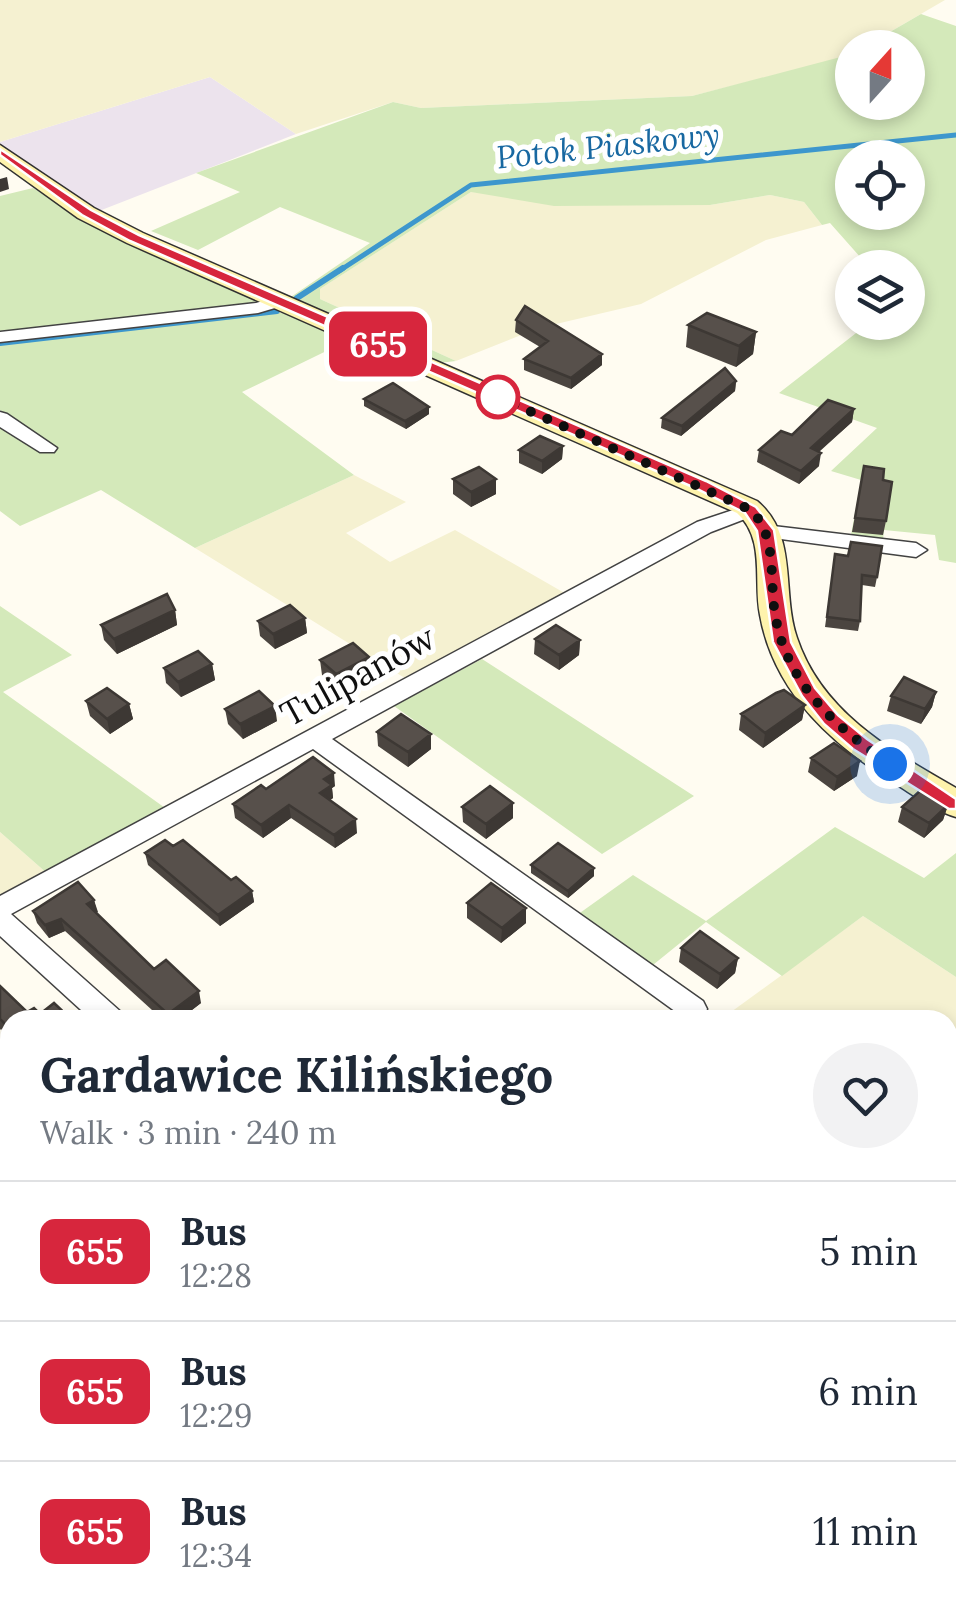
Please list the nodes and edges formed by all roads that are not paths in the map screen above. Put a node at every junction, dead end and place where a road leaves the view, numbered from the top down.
1 (0, 152) edge
2 (278, 302) junction
3 (0, 337) edge
4 (0, 418) edge
5 (46, 448) dead end
6 (758, 520) junction
7 (916, 550) dead end
8 (316, 739) junction
9 (956, 804) edge
10 (0, 908) edge
11 (0, 920) edge
12 (693, 1009) dead end
13 (100, 1010) edge

1 - 2 street
2 - 3 street
2 - 6 street
4 - 5 street
6 - 7 street
6 - 8 street, Tulipanów
6 - 9 street
8 - 10 street, Tulipanów
8 - 12 street
11 - 13 street

